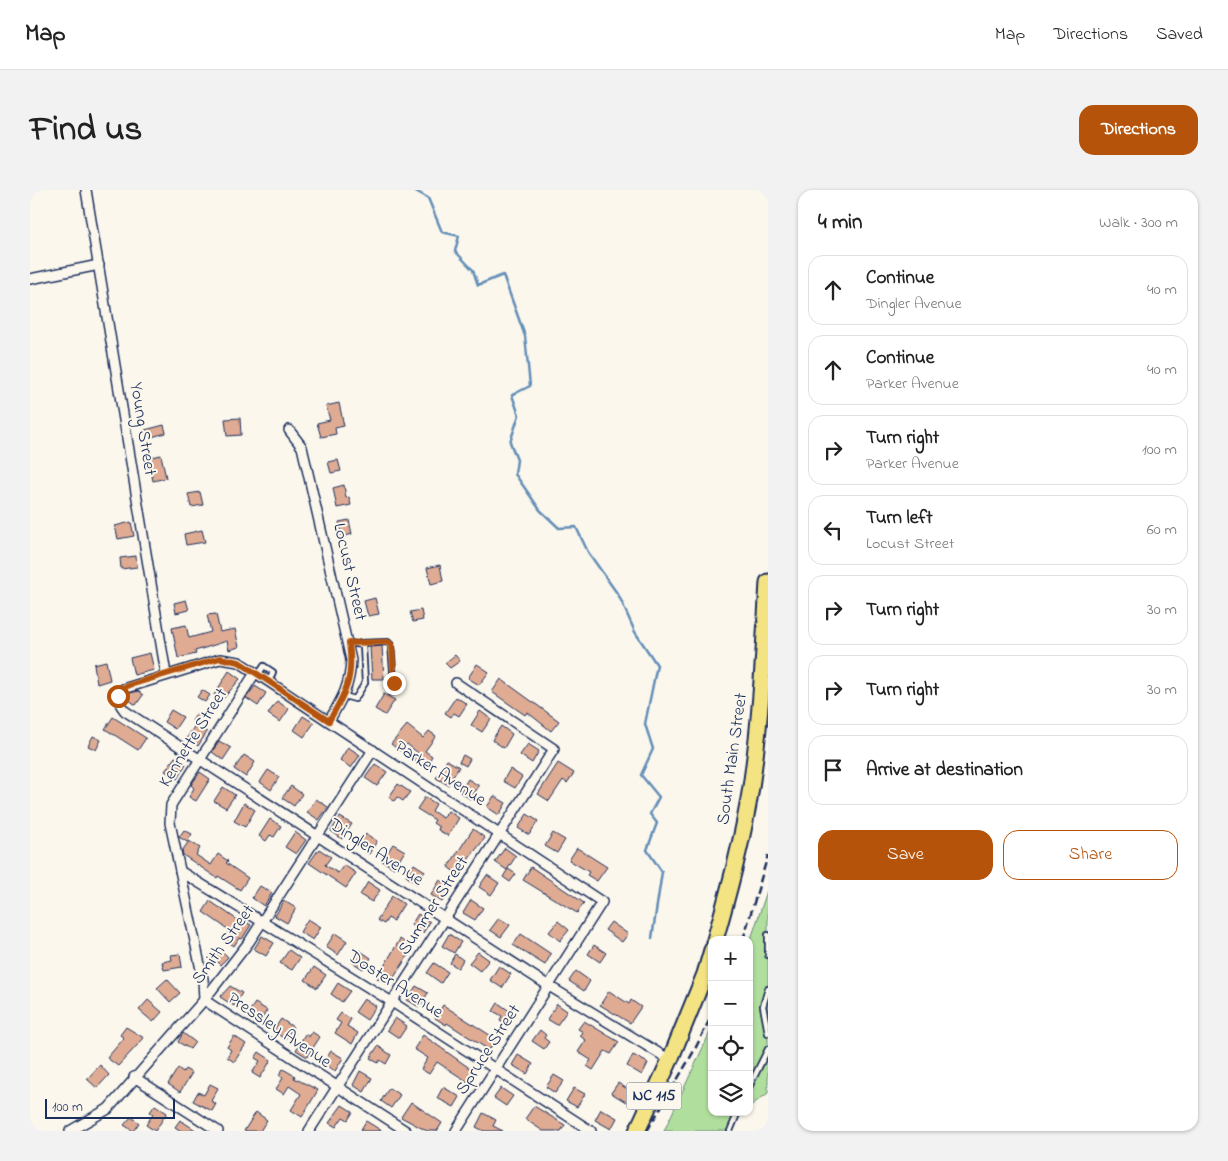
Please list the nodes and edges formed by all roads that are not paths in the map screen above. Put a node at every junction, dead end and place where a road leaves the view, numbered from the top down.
1 (86, 190) edge
2 (99, 265) junction
3 (30, 279) edge
4 (289, 430) dead end
5 (768, 582) edge
6 (349, 643) junction
7 (361, 643) junction
8 (166, 674) junction
9 (256, 674) junction
10 (456, 683) dead end
11 (392, 692) dead end
12 (344, 696) junction
13 (329, 721) junction
14 (373, 750) junction
15 (199, 759) junction
16 (500, 833) junction
17 (318, 835) junction
18 (180, 871) junction
19 (446, 918) junction
20 (263, 921) junction
21 (768, 935) edge
22 (716, 936) edge
23 (768, 955) edge
24 (708, 964) edge
25 (549, 986) junction
26 (768, 989) edge
27 (204, 1000) junction
28 (392, 1002) junction
29 (768, 1033) edge
30 (768, 1049) edge
31 (670, 1060) junction
32 (495, 1070) junction
33 (134, 1077) junction
34 (753, 1079) edge
35 (337, 1088) junction
36 (736, 1116) edge
37 (70, 1131) edge
38 (218, 1131) edge
39 (310, 1131) edge
40 (406, 1131) edge
41 (456, 1131) edge
42 (591, 1131) edge
43 (637, 1131) edge
44 (730, 1131) edge

1 - 2 street, Young Street
2 - 3 street
2 - 8 street, Young Street
4 - 6 street, Locust Street
5 - 22 main road, South Main Street
6 - 7 lane
6 - 12 street, Locust Street
7 - 11 lane
7 - 12 lane
8 - 9 street, Parker Avenue
8 - 15 street, Dingler Avenue
9 - 13 street, Parker Avenue
9 - 15 street, Kennette Street
10 - 16 street, Summer Street
12 - 13 street, Locust Street
13 - 14 street, Parker Avenue
14 - 16 street, Parker Avenue
14 - 17 street, Smith Street
15 - 17 street, Dingler Avenue
15 - 18 street, Kennette Street
16 - 19 street, Summer Street
16 - 25 street, Parker Avenue
17 - 19 street, Dingler Avenue
17 - 20 street, Smith Street
18 - 20 street, Doster Avenue
18 - 27 street, Kennette Street
19 - 25 street, Dingler Avenue
19 - 28 street, Summer Street
20 - 27 street, Smith Street
20 - 28 street, Doster Avenue
21 - 23 lane
24 - 31 main road, NC 115
25 - 31 street, Dingler Avenue
25 - 32 street, Spruce Street
26 - 29 lane
27 - 33 street, Smith Street
27 - 35 street, Pressley Avenue
28 - 32 street, Doster Avenue
28 - 35 street, Summer Street
30 - 34 lane
31 - 43 main road, NC 115
32 - 41 street, Spruce Street
32 - 42 street, Doster Avenue
33 - 37 street, Smith Street
33 - 38 street
35 - 39 street, Summer Street
35 - 40 street, Pressley Avenue
36 - 44 lane

